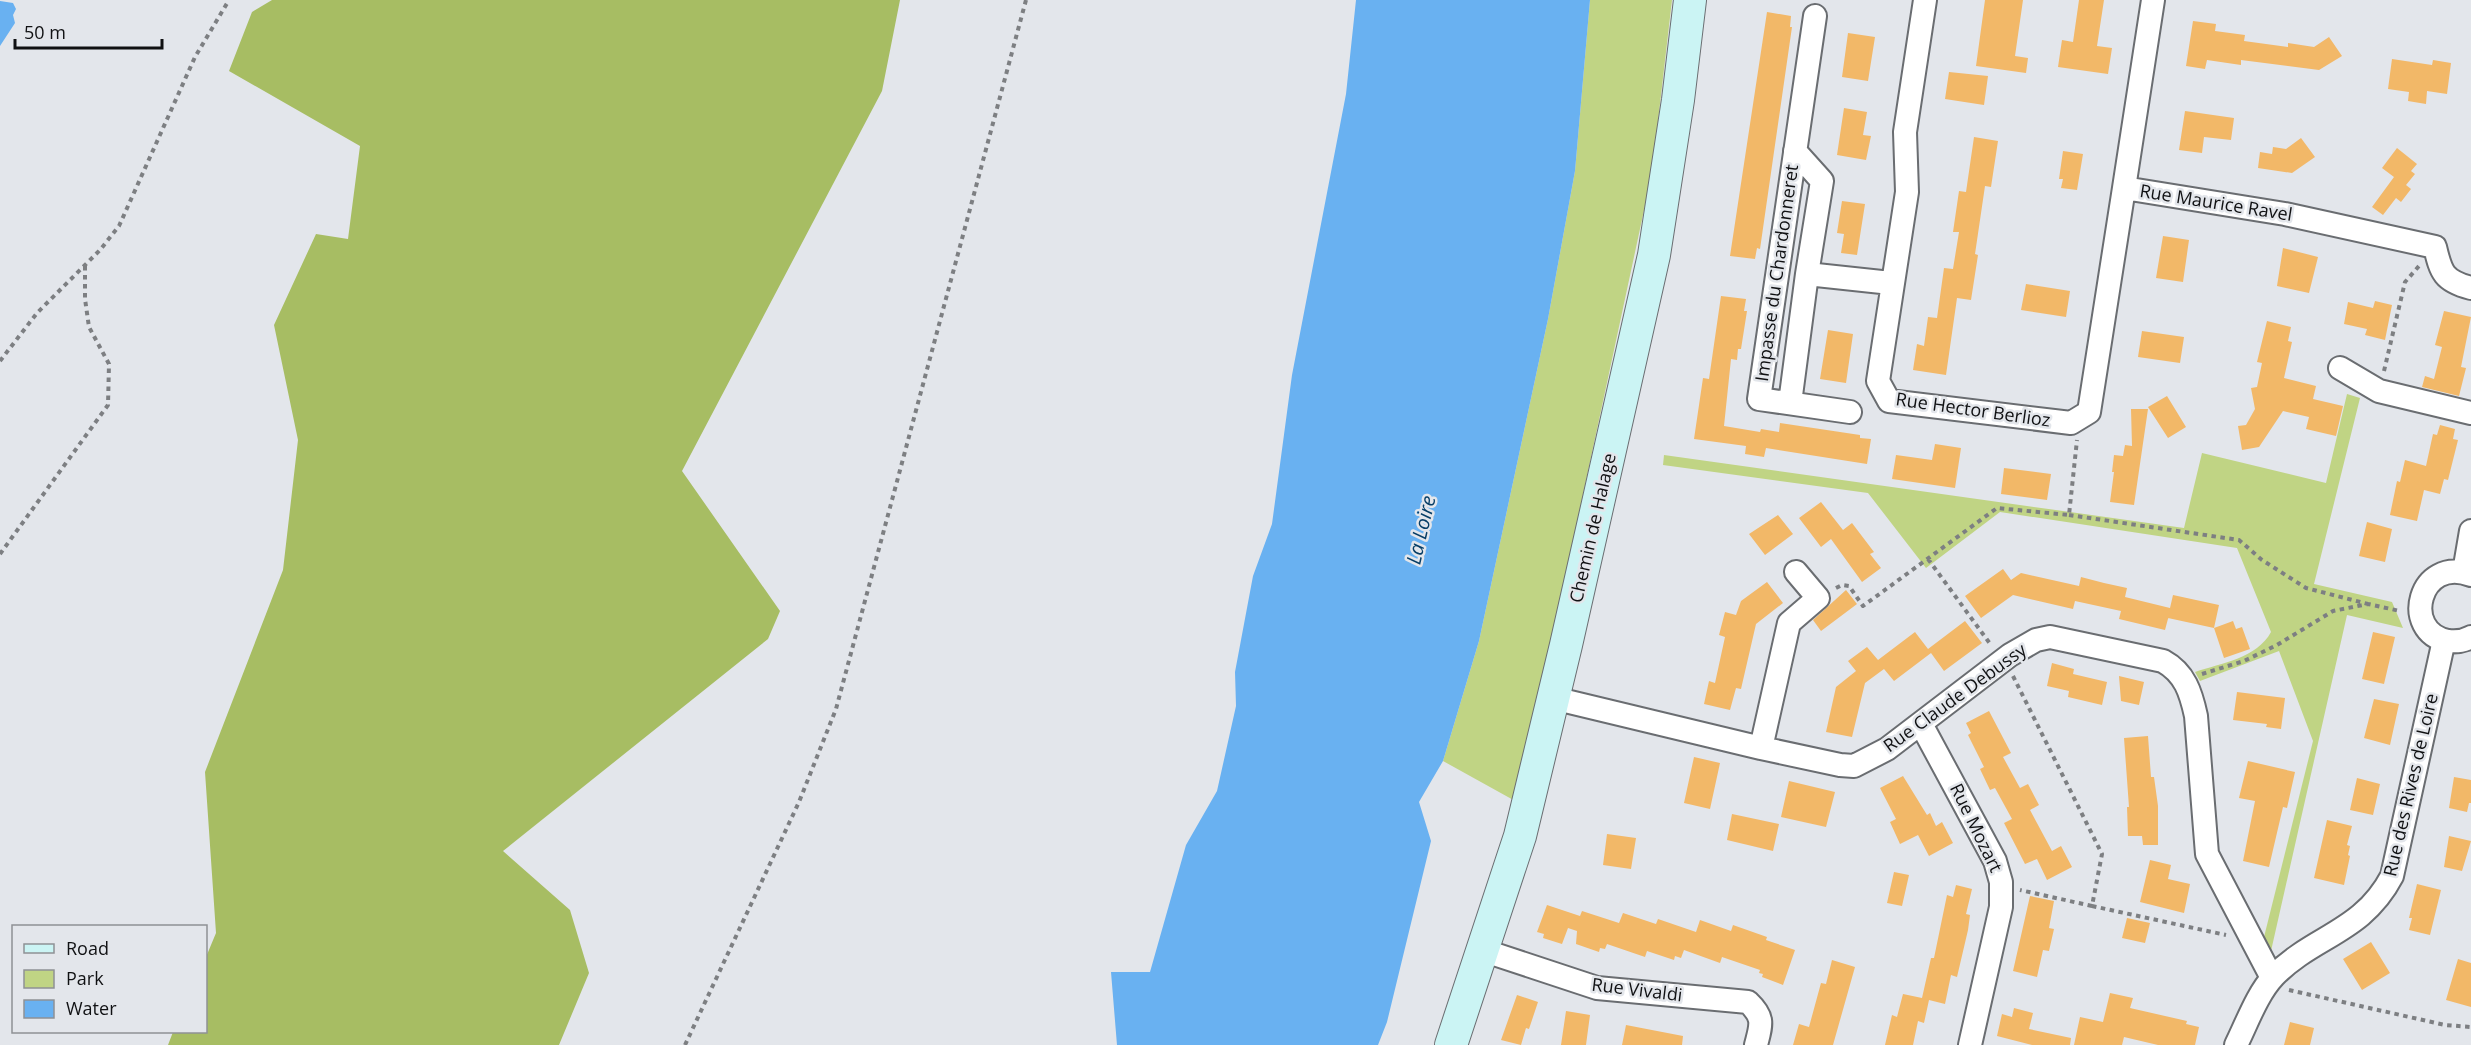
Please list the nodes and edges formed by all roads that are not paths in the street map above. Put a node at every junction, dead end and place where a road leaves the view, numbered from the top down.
1 (1690, 0) edge
2 (1925, 0) edge
3 (2153, 0) edge
4 (1815, 16) dead end
5 (1795, 152) junction
6 (2124, 189) junction
7 (1807, 274) junction
8 (1892, 283) junction
9 (2471, 288) edge
10 (2340, 368) dead end
11 (1790, 403) junction
12 (1850, 412) dead end
13 (2471, 413) edge
14 (2471, 531) edge
15 (1796, 572) dead end
16 (2467, 574) edge
17 (2471, 637) edge
18 (2444, 640) junction
19 (1553, 698) junction
20 (1921, 724) junction
21 (1761, 748) junction
22 (1482, 950) junction
23 (2270, 981) junction
24 (1451, 1045) edge
25 (1756, 1045) edge
26 (1970, 1045) edge
27 (2236, 1045) edge

1 - 19 main road, Chemin de Halage
2 - 8 street, Rue Hector Berlioz
3 - 6 street, Rue Maurice Ravel
4 - 5 street, Impasse du Chardonneret
5 - 7 street, Impasse du Chardonneret
5 - 11 street, Impasse du Chardonneret
6 - 8 street, Rue Hector Berlioz
6 - 9 street, Rue Maurice Ravel
7 - 8 street, Impasse du Chardonneret
7 - 11 street, Impasse du Chardonneret
10 - 13 street
11 - 12 street, Impasse du Chardonneret
14 - 16 street
15 - 21 street
16 - 18 street
17 - 18 street
18 - 23 street, Rue des Rives de Loire
19 - 21 street, Rue Claude Debussy
19 - 22 main road, Chemin de Halage
20 - 21 street, Rue Claude Debussy
20 - 23 street, Rue Claude Debussy
20 - 26 street, Rue Mozart
22 - 24 main road, Chemin de Halage
22 - 25 street, Rue Vivaldi
23 - 27 street, Rue des Rives de Loire

